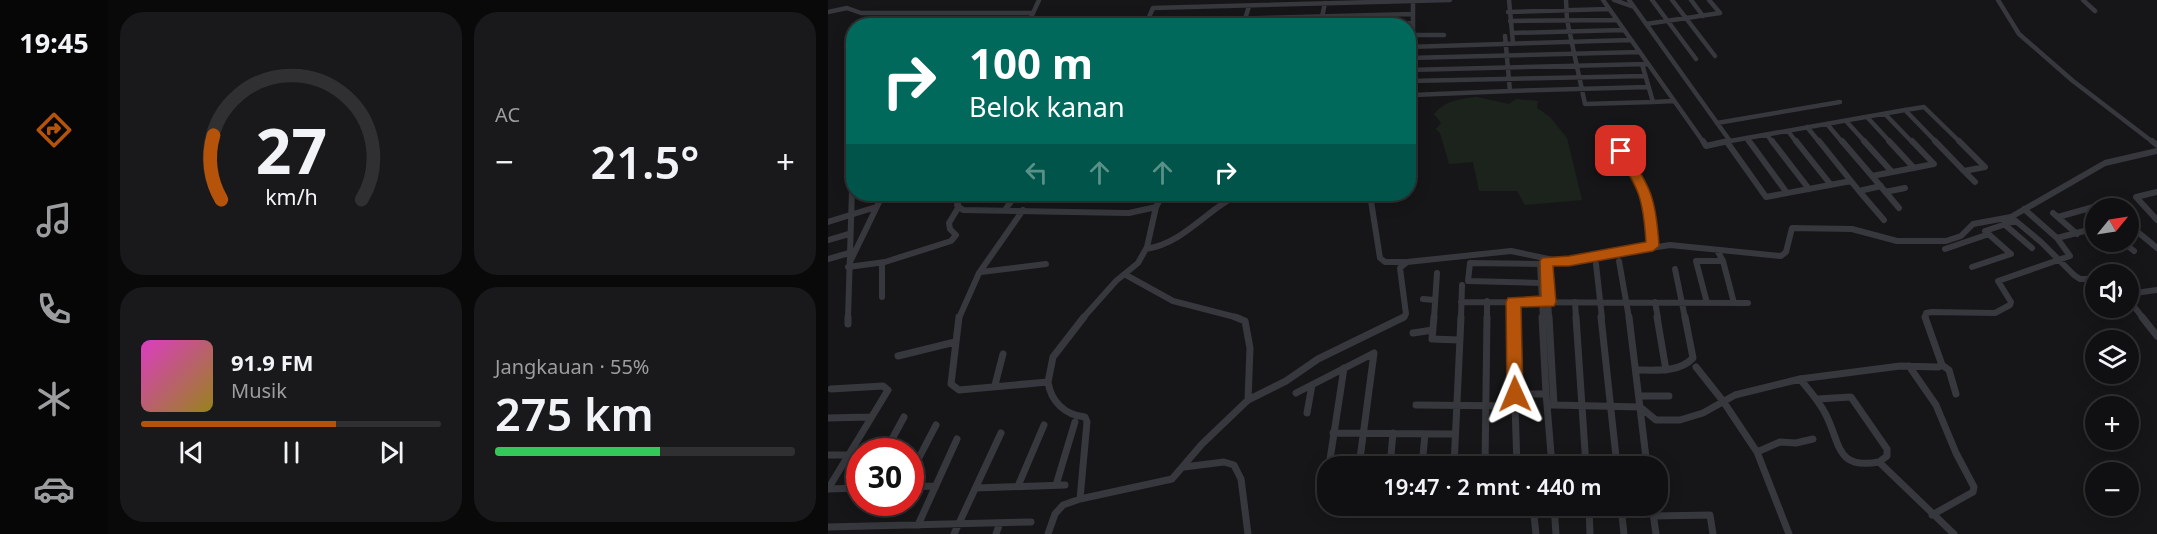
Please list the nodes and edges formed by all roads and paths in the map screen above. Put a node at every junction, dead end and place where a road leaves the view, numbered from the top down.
1 (1039, 0) edge
2 (1450, 0) edge
3 (1509, 0) edge
4 (1566, 0) edge
5 (1603, 0) edge
6 (1614, 0) edge
7 (1629, 0) edge
8 (1652, 0) edge
9 (1672, 0) edge
10 (1691, 0) edge
11 (1709, 0) edge
12 (2009, 0) edge
13 (2083, 0) edge
14 (1230, 1) edge
15 (1413, 1) edge
16 (1999, 1) edge
17 (1310, 2) edge
18 (1325, 2) edge
19 (1249, 6) junction
20 (1224, 7) junction
21 (1635, 8) junction
22 (1609, 9) junction
23 (1566, 10) junction
24 (2096, 11) dead end
25 (828, 12) edge
26 (1508, 12) junction
27 (1033, 13) junction
28 (1413, 14) junction
29 (1322, 16) junction
30 (1703, 16) junction
31 (1031, 18) edge
32 (1148, 18) edge
33 (1245, 18) edge
34 (1271, 18) edge
35 (1413, 18) edge
36 (1686, 18) junction
37 (1567, 20) junction
38 (1616, 20) junction
39 (1510, 21) junction
40 (1668, 21) junction
41 (1646, 24) junction
42 (1623, 30) junction
43 (1570, 31) junction
44 (1512, 33) junction
45 (1416, 35) edge
46 (1444, 35) dead end
47 (1505, 36) dead end
48 (1631, 40) junction
49 (1506, 43) junction
50 (1513, 43) junction
51 (1573, 43) junction
52 (1416, 47) edge
53 (1640, 52) junction
54 (1575, 54) junction
55 (1507, 55) junction
56 (1715, 56) dead end
57 (1416, 58) edge
58 (1696, 59) dead end
59 (1645, 64) junction
60 (1577, 66) junction
61 (1508, 67) junction
62 (1416, 70) edge
63 (1645, 76) junction
64 (1580, 77) junction
65 (1509, 79) junction
66 (1416, 81) edge
67 (1648, 87) junction
68 (1582, 90) junction
69 (1510, 91) junction
70 (1416, 94) edge
71 (1674, 101) junction
72 (1653, 102) junction
73 (1840, 102) dead end
74 (1905, 110) junction
75 (1885, 114) junction
76 (1867, 117) junction
77 (1846, 120) junction
78 (1717, 123) junction
79 (1827, 124) junction
80 (1807, 128) junction
81 (1788, 131) junction
82 (1767, 135) junction
83 (1746, 138) junction
84 (1729, 141) junction
85 (2157, 145) edge
86 (1621, 151) dead end
87 (2157, 151) edge
88 (1914, 168) junction
89 (1964, 171) junction
90 (1892, 172) junction
91 (1872, 176) junction
92 (1851, 181) junction
93 (1975, 182) dead end
94 (1831, 185) junction
95 (1905, 188) dead end
96 (1809, 189) junction
97 (1883, 189) junction
98 (1859, 190) junction
99 (1787, 193) junction
100 (2156, 193) edge
101 (851, 201) edge
102 (879, 201) edge
103 (958, 201) edge
104 (1011, 201) edge
105 (1159, 201) edge
106 (1226, 201) edge
107 (1371, 201) edge
108 (876, 207) junction
109 (1156, 207) junction
110 (958, 208) junction
111 (1899, 208) dead end
112 (2024, 208) junction
113 (2085, 209) edge
114 (1005, 210) junction
115 (1023, 210) junction
116 (850, 215) junction
117 (2013, 219) junction
118 (1884, 220) dead end
119 (2157, 220) edge
120 (828, 222) edge
121 (2004, 224) junction
122 (2085, 231) edge
123 (2139, 233) edge
124 (849, 234) junction
125 (1989, 234) junction
126 (2077, 234) junction
127 (2057, 238) junction
128 (828, 240) edge
129 (1653, 246) junction
130 (2032, 248) dead end
131 (2157, 248) edge
132 (1146, 249) junction
133 (1717, 249) junction
134 (1945, 249) dead end
135 (849, 253) junction
136 (828, 260) edge
137 (1546, 261) junction
138 (1619, 261) dead end
139 (1723, 261) junction
140 (2059, 261) junction
141 (1407, 262) junction
142 (882, 263) junction
143 (1046, 264) dead end
144 (1596, 264) dead end
145 (848, 266) junction
146 (1972, 267) dead end
147 (1675, 269) dead end
148 (981, 272) junction
149 (1437, 273) dead end
150 (1126, 275) junction
151 (2085, 278) edge
152 (1542, 283) junction
153 (1462, 285) dead end
154 (2157, 290) edge
155 (2139, 292) edge
156 (882, 297) dead end
157 (1423, 299) dead end
158 (1435, 300) junction
159 (1461, 302) junction
160 (1487, 302) junction
161 (1513, 302) junction
162 (1545, 302) junction
163 (1575, 302) junction
164 (1601, 302) junction
165 (1654, 302) junction
166 (1627, 303) junction
167 (1682, 303) junction
168 (1707, 303) junction
169 (1734, 303) junction
170 (1748, 303) dead end
171 (2139, 313) edge
172 (848, 324) dead end
173 (1433, 330) junction
174 (1413, 333) dead end
175 (2157, 336) edge
176 (1459, 340) junction
177 (955, 342) junction
178 (1003, 354) dead end
179 (898, 356) dead end
180 (1942, 365) junction
181 (1909, 366) junction
182 (1696, 367) dead end
183 (1344, 368) junction
184 (1636, 370) junction
185 (1666, 370) junction
186 (1800, 379) junction
187 (1048, 382) junction
188 (995, 385) junction
189 (1312, 385) junction
190 (831, 389) dead end
191 (1296, 393) dead end
192 (1515, 394) junction
193 (1546, 394) junction
194 (1956, 394) dead end
195 (1639, 396) junction
196 (1669, 396) dead end
197 (1817, 399) junction
198 (1248, 400) junction
199 (1723, 402) junction
200 (1416, 405) dead end
201 (1551, 405) junction
202 (1456, 406) junction
203 (1487, 406) junction
204 (1515, 406) junction
205 (1582, 406) junction
206 (1611, 407) junction
207 (1640, 407) junction
208 (1307, 413) dead end
209 (870, 417) junction
210 (904, 417) dead end
211 (828, 418) edge
212 (1076, 422) dead end
213 (936, 425) dead end
214 (1044, 425) dead end
215 (1001, 433) dead end
216 (1332, 434) junction
217 (1364, 434) junction
218 (1394, 434) junction
219 (1425, 434) junction
220 (1454, 434) junction
221 (858, 438) edge
222 (893, 438) edge
223 (957, 439) dead end
224 (1812, 439) dead end
225 (924, 448) edge
226 (1757, 452) junction
227 (828, 455) edge
228 (846, 455) edge
229 (1330, 456) edge
230 (1361, 456) edge
231 (1391, 456) edge
232 (1423, 456) edge
233 (1454, 456) edge
234 (1485, 456) edge
235 (1517, 456) edge
236 (1552, 456) edge
237 (1585, 456) edge
238 (1616, 456) edge
239 (1646, 456) edge
240 (846, 458) edge
241 (1879, 462) junction
242 (1184, 467) junction
243 (1056, 485) junction
244 (1065, 485) dead end
245 (924, 486) edge
246 (934, 486) junction
247 (1018, 486) junction
248 (846, 488) edge
249 (976, 488) junction
250 (828, 489) edge
251 (1080, 499) junction
252 (1534, 516) edge
253 (1555, 516) edge
254 (1589, 516) edge
255 (1622, 516) edge
256 (1654, 516) edge
257 (1668, 516) edge
258 (1932, 516) junction
259 (1031, 522) dead end
260 (1000, 523) junction
261 (959, 524) junction
262 (918, 525) junction
263 (828, 528) edge
264 (954, 534) edge
265 (996, 534) edge
266 (1048, 534) edge
267 (1248, 534) edge
268 (1536, 534) edge
269 (1556, 534) edge
270 (1590, 534) edge
271 (1624, 534) edge
272 (1656, 534) edge
273 (1713, 534) edge
274 (1789, 534) edge
275 (1954, 534) edge

1 - 27 street
2 - 15 street
3 - 26 street
4 - 23 street
5 - 22 street
6 - 21 street
7 - 21 street
8 - 40 street
9 - 36 street
10 - 30 street
11 - 30 street
12 - 16 street
13 - 24 street
14 - 20 street
15 - 18 street
15 - 28 street
16 - 85 street
17 - 18 street
17 - 19 street
18 - 29 street
19 - 20 street
19 - 33 street
20 - 32 street
21 - 41 street
22 - 23 street
22 - 38 street
23 - 26 street
23 - 37 street
25 - 27 street
26 - 39 street
27 - 31 street
28 - 29 street
28 - 35 street
29 - 34 street
30 - 36 street
36 - 40 street
36 - 56 street
37 - 38 street
37 - 39 street
37 - 43 street
38 - 42 street
39 - 44 street
40 - 41 street
40 - 58 street
41 - 78 street
42 - 43 street
42 - 48 street
43 - 44 street
43 - 51 street
44 - 50 street
45 - 46 street
47 - 49 street
48 - 51 street
48 - 53 street
49 - 50 street
49 - 52 street
49 - 55 street
50 - 51 street
51 - 54 street
53 - 54 street
53 - 59 street
54 - 55 street
54 - 60 street
55 - 57 street
55 - 61 street
59 - 60 street
59 - 63 street
59 - 71 street
60 - 61 street
60 - 64 street
61 - 62 street
61 - 65 street
63 - 64 street
63 - 67 street
64 - 65 street
64 - 68 street
65 - 66 street
65 - 69 street
67 - 68 street
67 - 72 street
68 - 69 street
68 - 72 street
69 - 70 street
71 - 72 street
71 - 84 street
73 - 78 street
74 - 75 street
74 - 89 street
74 - 89 street
75 - 76 street
75 - 88 street
76 - 77 street
76 - 88 street
77 - 79 street
77 - 90 street
78 - 84 street
79 - 80 street
79 - 91 street
80 - 81 street
80 - 92 street
81 - 82 street
81 - 94 street
82 - 83 street
82 - 96 street
83 - 84 street
83 - 99 street
84 - 99 street
86 - 129 street
87 - 112 street
88 - 90 street
89 - 93 street
90 - 91 street
91 - 97 street
92 - 94 street
92 - 98 street
94 - 96 street
95 - 97 street
96 - 99 street
97 - 98 street
97 - 111 street
98 - 118 street
100 - 119 street
101 - 116 street
102 - 108 street
103 - 110 street
104 - 114 street
105 - 109 street
106 - 132 street
107 - 141 street
108 - 116 street
108 - 145 street
109 - 115 street
109 - 132 street
110 - 114 street
110 - 142 street
112 - 117 street
112 - 127 street
113 - 126 street
114 - 115 street
115 - 148 street
116 - 120 street
116 - 124 street
117 - 121 street
117 - 133 street
117 - 140 street
121 - 125 street
121 - 130 street
122 - 126 street
123 - 131 street
124 - 128 street
124 - 135 street
125 - 134 street
125 - 146 street
126 - 127 street
127 - 140 street
129 - 133 street
129 - 137 street
132 - 150 street
133 - 139 street
135 - 136 street
135 - 145 street
137 - 141 street
137 - 162 street
138 - 166 street
139 - 168 street
139 - 169 street
140 - 151 street
140 - 180 street
141 - 198 street
142 - 145 street
142 - 156 street
143 - 148 street
144 - 164 street
145 - 172 street
147 - 167 street
148 - 177 street
149 - 158 street
150 - 187 street
150 - 198 street
152 - 152 street
152 - 162 street
153 - 159 street
154 - 155 street
157 - 158 street
158 - 173 street
159 - 160 street
159 - 176 street
160 - 161 street
160 - 203 street
161 - 162 street
161 - 192 street
162 - 163 street
162 - 193 street
162 - 201 street
163 - 164 street
163 - 205 street
164 - 166 street
164 - 206 street
165 - 166 street
165 - 167 street
165 - 185 street
166 - 184 street
167 - 168 street
167 - 185 street
168 - 169 street
169 - 170 street
171 - 175 street
173 - 174 street
173 - 176 street
176 - 202 street
177 - 179 street
177 - 188 street
178 - 188 street
180 - 181 street
180 - 194 street
181 - 186 street
181 - 258 street
182 - 199 street
183 - 189 street
183 - 216 street
183 - 217 street
184 - 185 street
184 - 195 street
186 - 197 street
186 - 199 street
187 - 188 street
187 - 251 street
189 - 191 street
189 - 208 street
190 - 209 street
192 - 193 street
192 - 204 street
193 - 201 street
195 - 196 street
195 - 207 street
197 - 241 street
197 - 241 street
198 - 242 street
199 - 207 street
199 - 226 street
200 - 202 street
201 - 205 street
201 - 236 street
202 - 203 street
202 - 220 street
203 - 204 street
203 - 234 street
204 - 235 street
205 - 206 street
205 - 237 street
206 - 207 street
206 - 238 street
207 - 239 street
209 - 211 street
209 - 221 street
210 - 222 street
212 - 243 street
213 - 225 street
214 - 247 street
215 - 249 street
216 - 217 street
216 - 229 street
217 - 218 street
217 - 230 street
218 - 219 street
218 - 231 street
219 - 220 street
219 - 232 street
220 - 233 street
223 - 246 street
224 - 226 street
226 - 274 street
227 - 228 street
240 - 250 street
241 - 258 street
242 - 251 street
242 - 267 street
243 - 244 street
243 - 247 street
245 - 246 street
246 - 262 street
247 - 249 street
248 - 250 street
249 - 261 street
251 - 266 street
252 - 268 street
253 - 269 street
254 - 270 street
255 - 271 street
256 - 272 street
257 - 273 street
258 - 275 street
259 - 260 street
260 - 261 street
260 - 265 street
261 - 262 street
261 - 264 street
262 - 263 street

